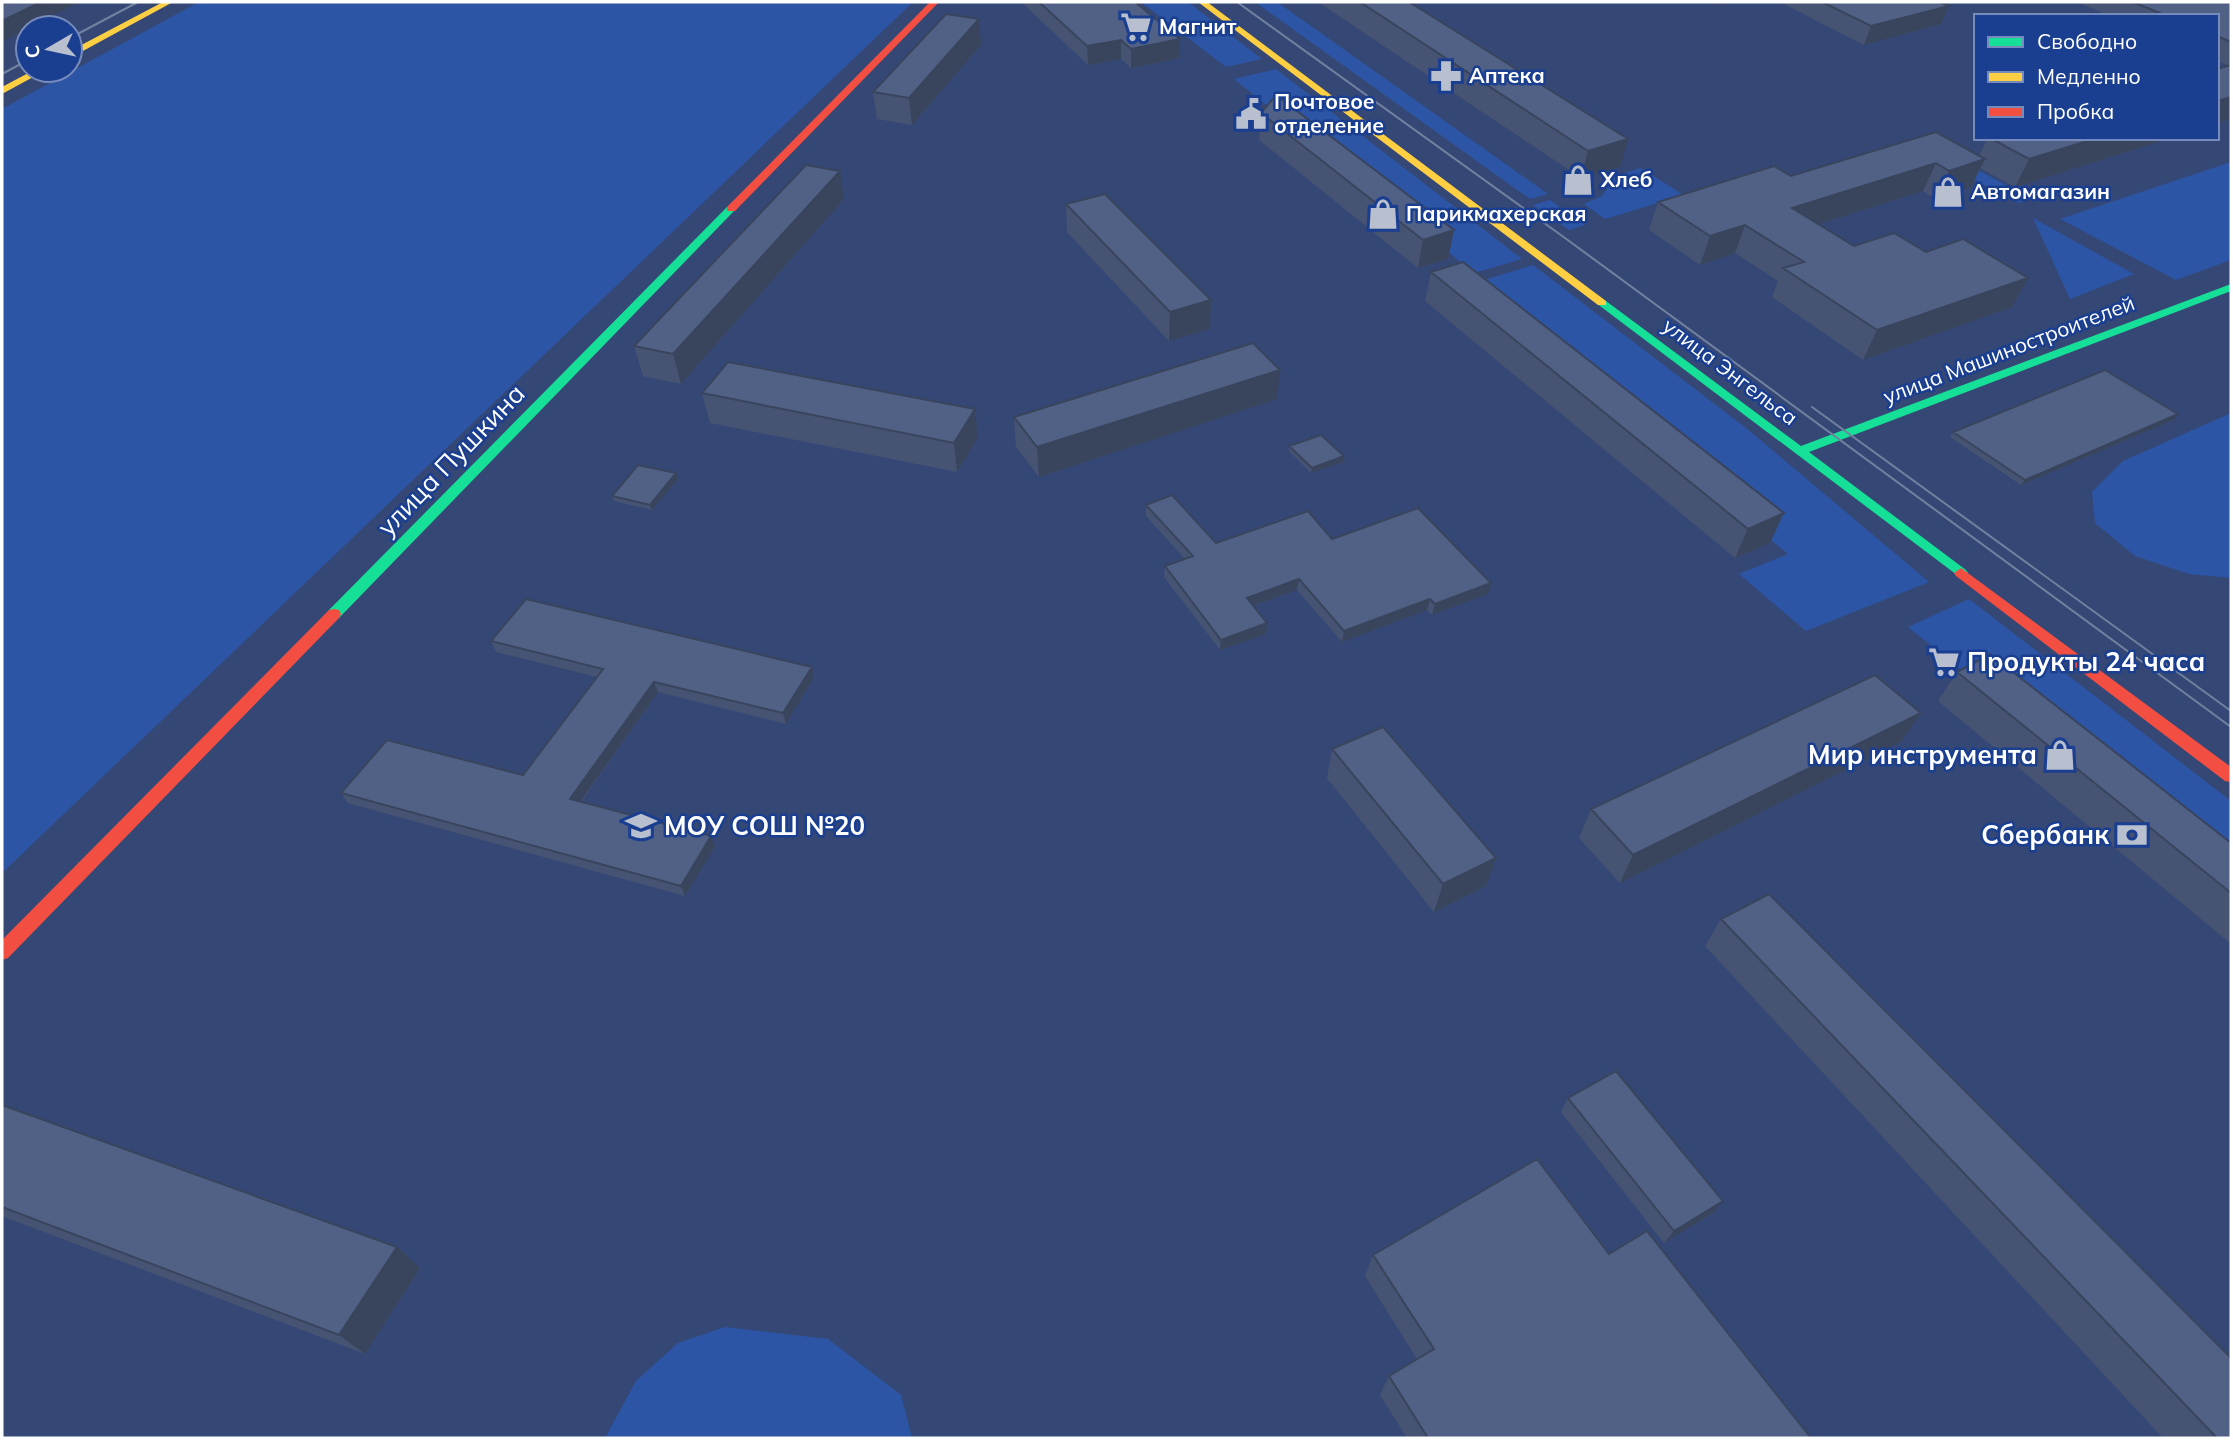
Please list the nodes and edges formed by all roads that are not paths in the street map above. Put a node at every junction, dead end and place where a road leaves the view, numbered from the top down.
1 (169, 2) edge
2 (935, 2) edge
3 (1202, 2) edge
4 (84, 48) edge
5 (2231, 287) edge
6 (1801, 451) junction
7 (2231, 776) edge
8 (2, 952) edge

1 - 4 street
2 - 8 street, улица Пушкина
3 - 6 street, улица Энгельса
5 - 6 street, улица Машиностроителей
6 - 7 street, улица Энгельса

